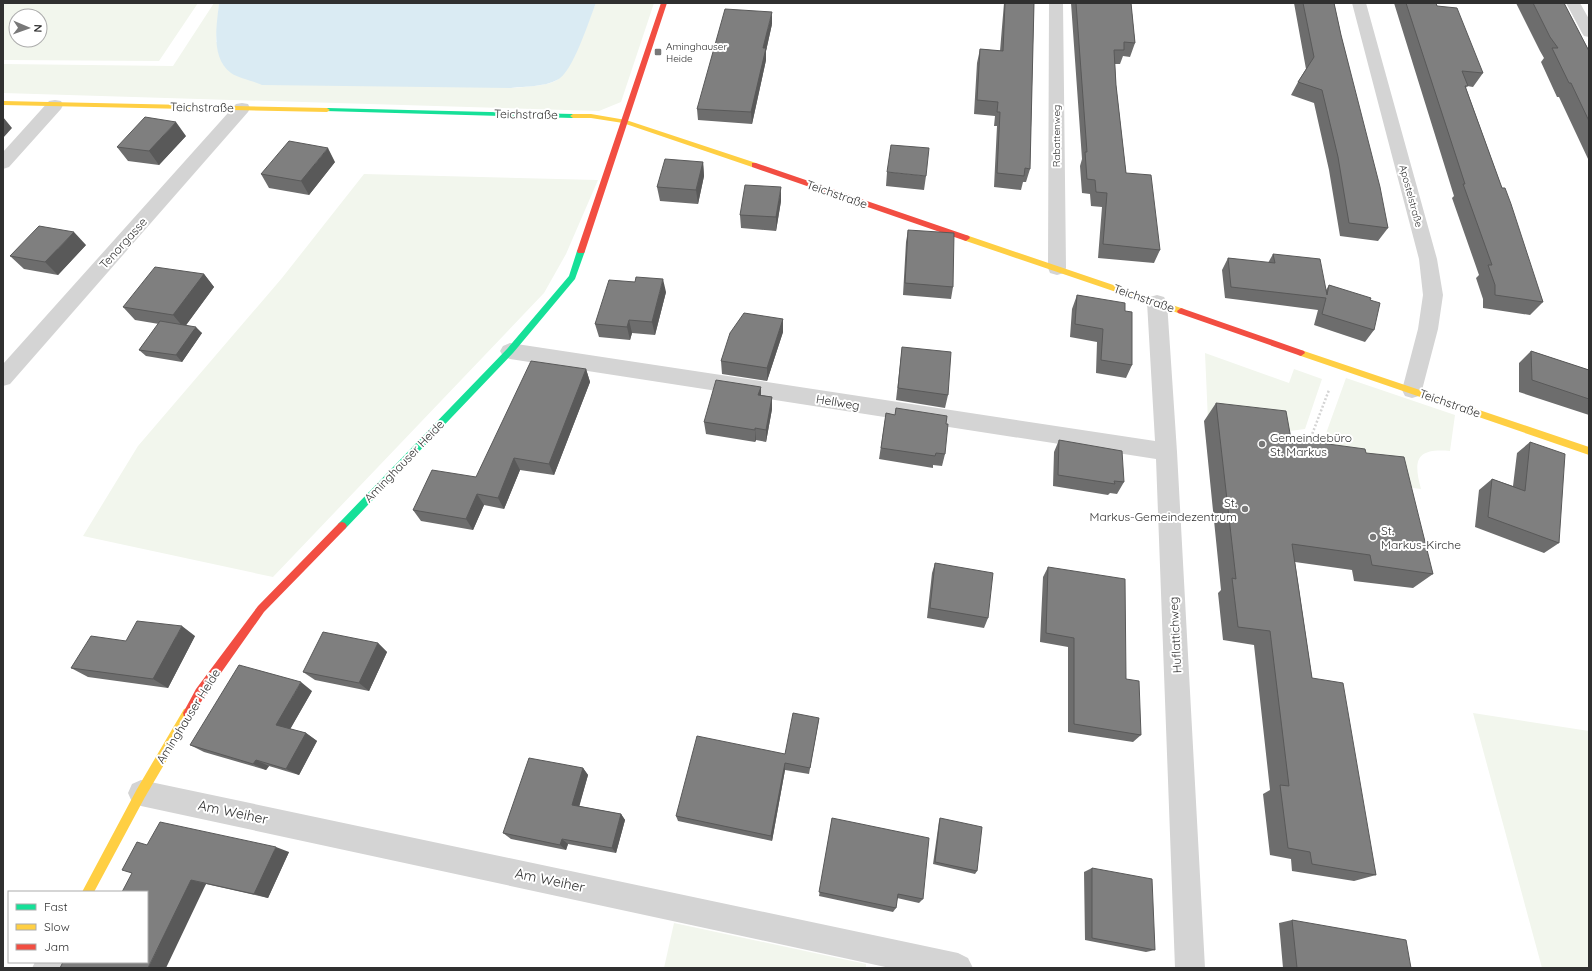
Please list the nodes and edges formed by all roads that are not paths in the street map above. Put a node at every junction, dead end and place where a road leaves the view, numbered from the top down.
1 (664, 3) edge
2 (1056, 3) edge
3 (1359, 3) edge
4 (1573, 3) edge
5 (1589, 33) edge
6 (3, 103) edge
7 (55, 105) junction
8 (242, 108) junction
9 (624, 121) junction
10 (3, 163) edge
11 (1057, 268) junction
12 (1157, 302) junction
13 (510, 351) junction
14 (3, 378) edge
15 (1412, 390) junction
16 (1589, 451) edge
17 (1166, 452) junction
18 (141, 793) junction
19 (89, 891) edge
20 (958, 968) edge
21 (1190, 968) edge

1 - 9 street, Aminghauser Heide
2 - 11 street, Rabattenweg
3 - 15 street, Apostelstraße
4 - 5 street
6 - 7 street, Teichstraße
7 - 8 street, Teichstraße
7 - 10 street
8 - 9 street, Teichstraße
8 - 14 street, Tenorgasse
9 - 11 street, Teichstraße
9 - 13 street, Aminghauser Heide
11 - 12 street, Teichstraße
12 - 15 street, Teichstraße
12 - 17 street, Huflattichweg
13 - 17 street, Hellweg
13 - 18 street, Aminghauser Heide
15 - 16 street, Teichstraße
17 - 21 street, Huflattichweg
18 - 19 street, Aminghauser Heide
18 - 20 street, Am Weiher

